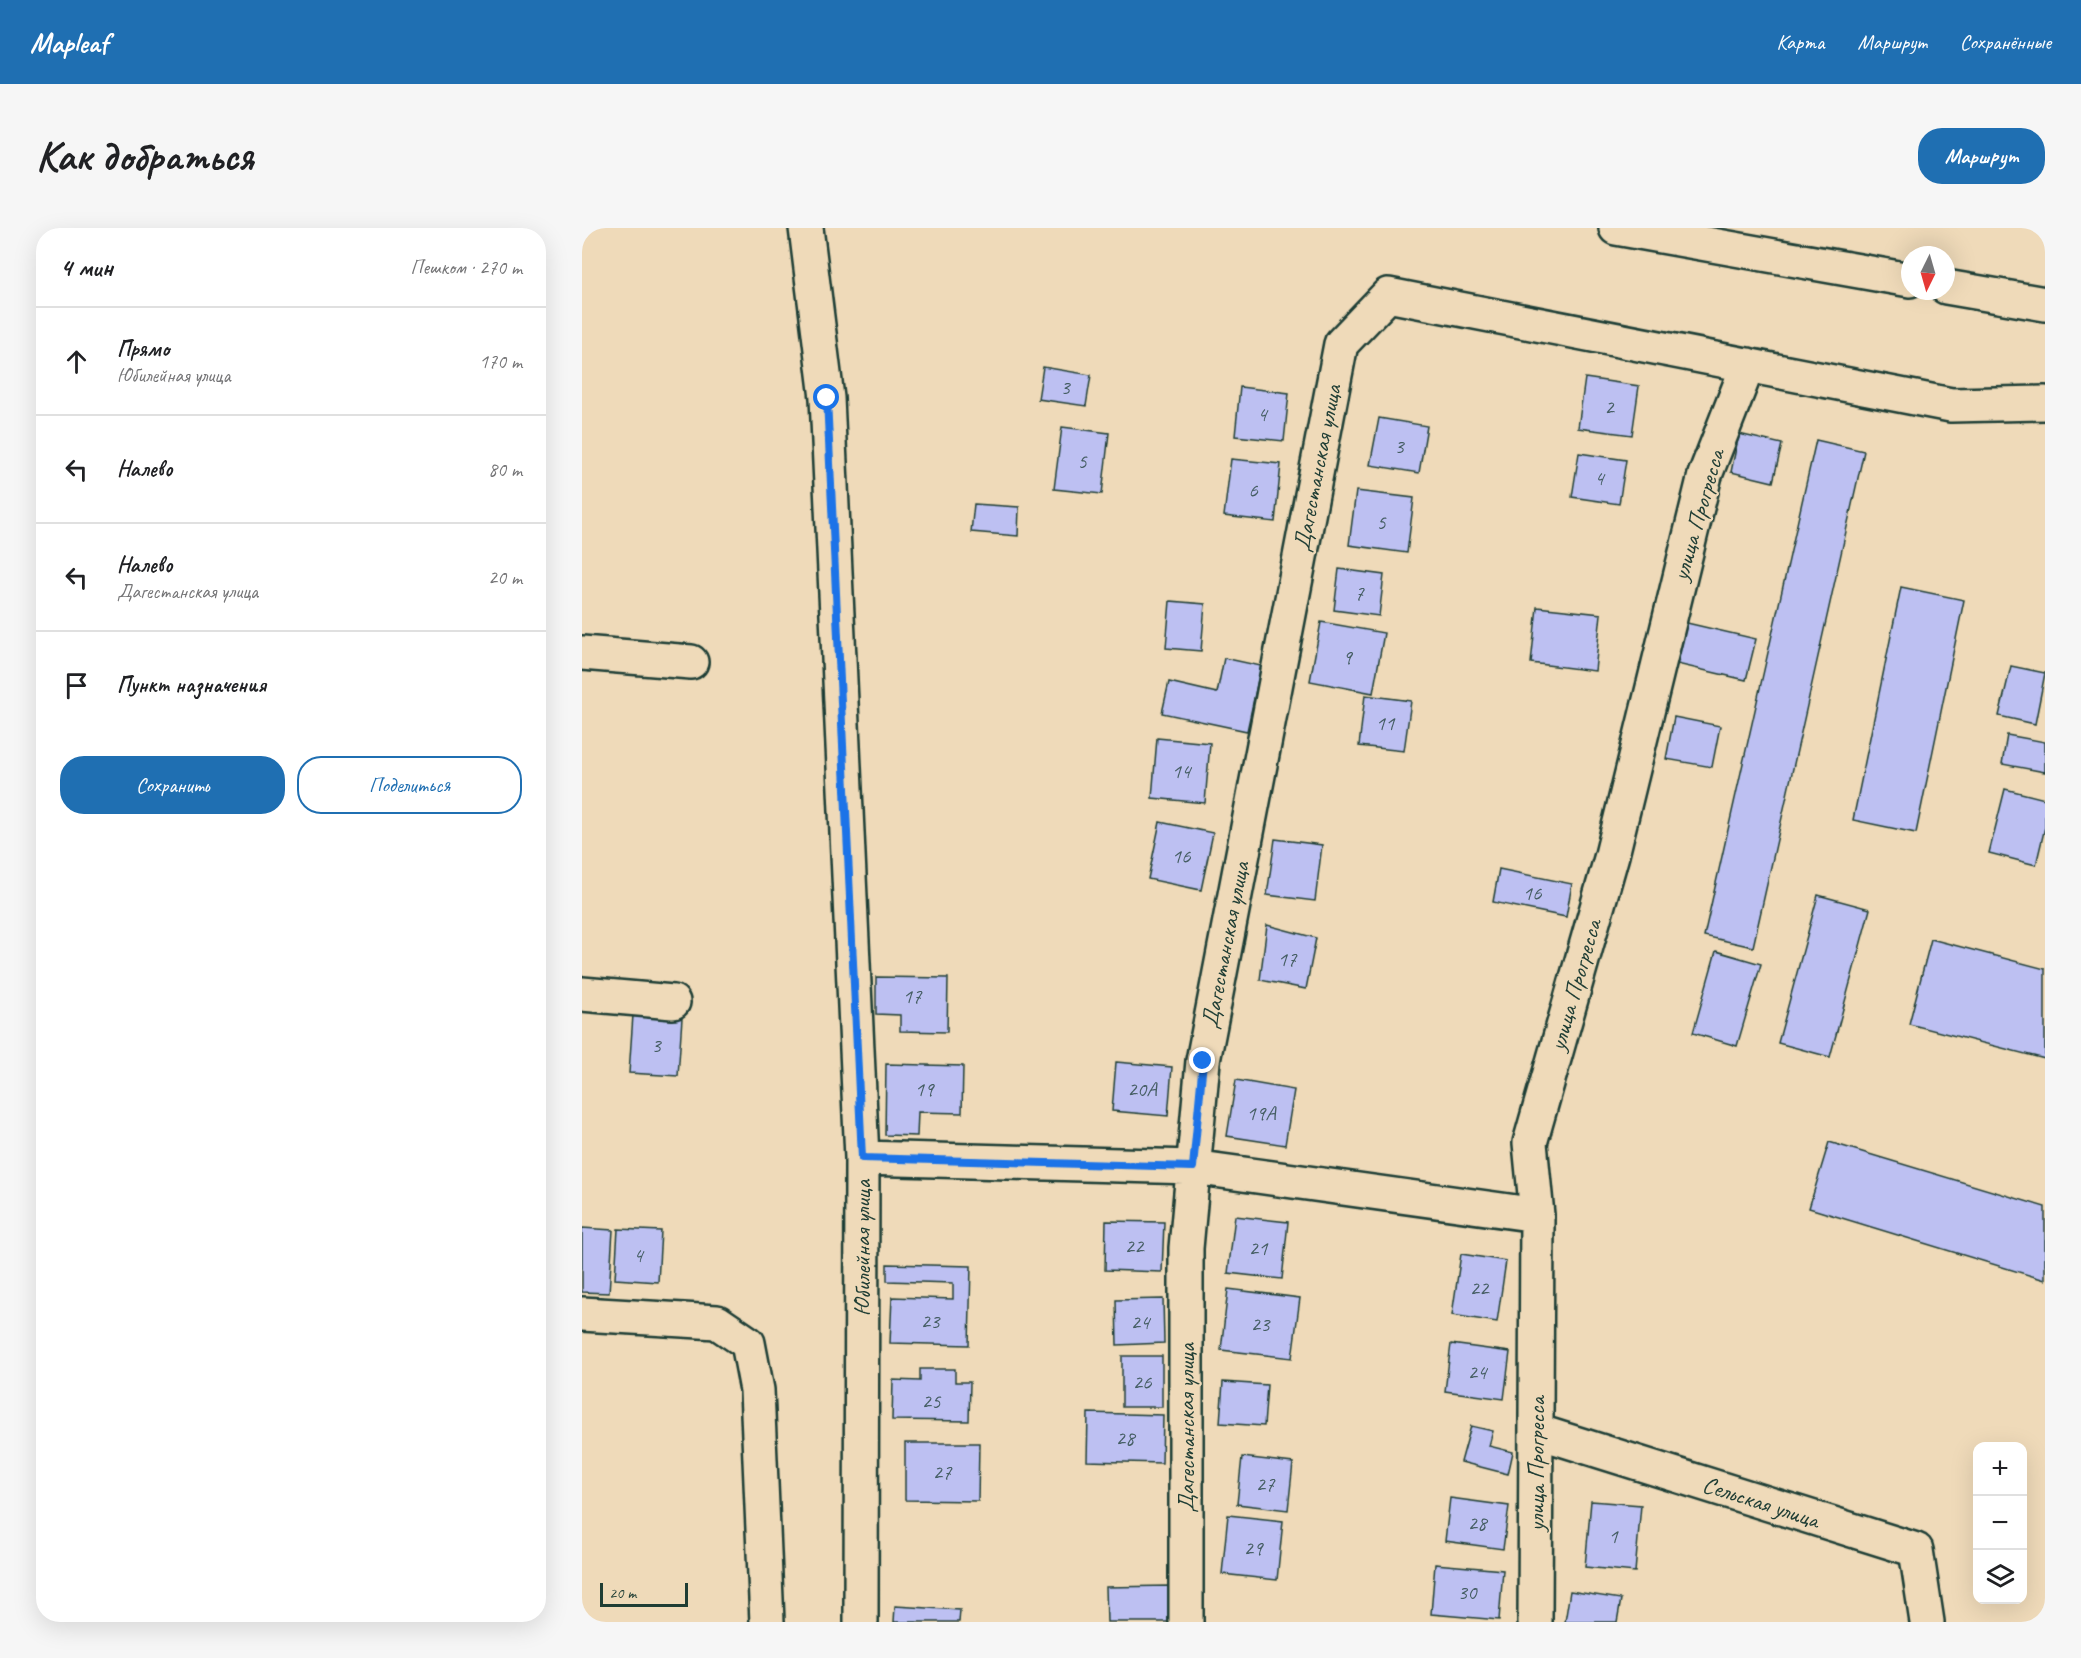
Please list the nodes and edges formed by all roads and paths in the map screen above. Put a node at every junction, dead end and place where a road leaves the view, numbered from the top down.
1 (806, 228) edge
2 (1616, 228) edge
3 (1901, 278) edge
4 (1955, 289) edge
5 (2045, 304) edge
6 (1748, 365) junction
7 (2045, 404) edge
8 (582, 653) edge
9 (691, 662) dead end
10 (582, 994) edge
11 (673, 1002) dead end
12 (862, 1158) junction
13 (1193, 1167) junction
14 (1537, 1215) junction
15 (582, 1314) edge
16 (1536, 1431) junction
17 (767, 1622) edge
18 (861, 1622) edge
19 (1186, 1622) edge
20 (1535, 1622) edge
21 (1927, 1622) edge

1 - 12 street, Юбилейная улица
2 - 3 street
4 - 5 street
6 - 7 street
6 - 13 street, Дагестанская улица
6 - 14 street, улица Прогресса
8 - 9 street
10 - 11 street
12 - 13 street
12 - 18 street, Юбилейная улица
13 - 14 street
13 - 19 street, Дагестанская улица
14 - 16 street, улица Прогресса
15 - 17 street
16 - 20 street, улица Прогресса
16 - 21 street, Сельская улица

